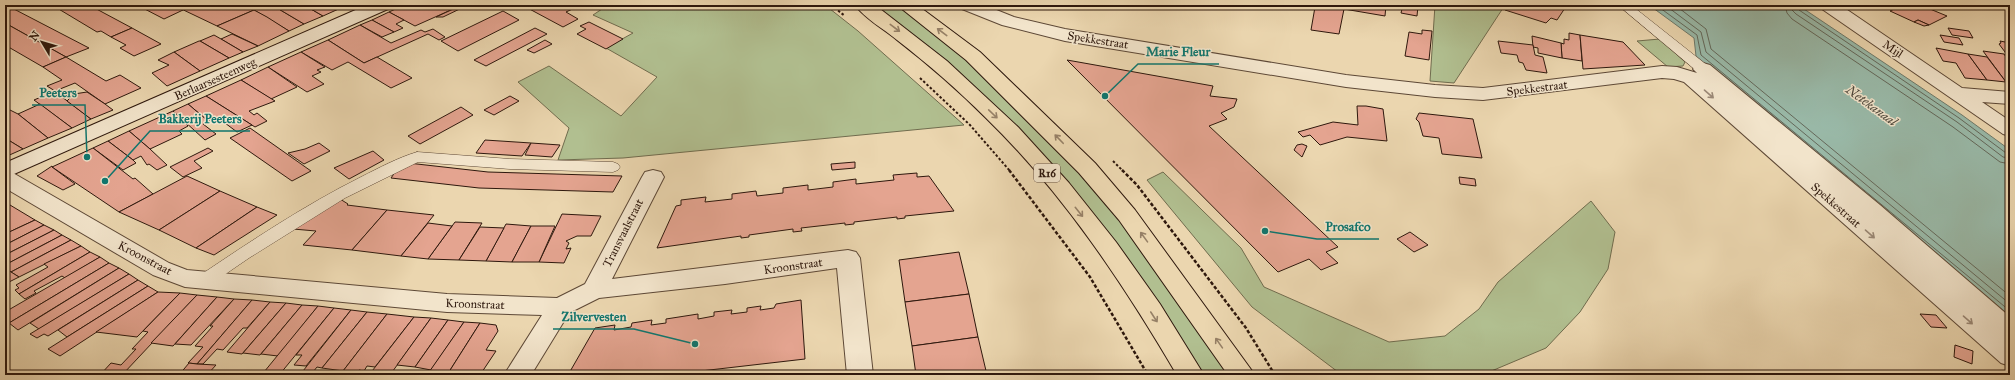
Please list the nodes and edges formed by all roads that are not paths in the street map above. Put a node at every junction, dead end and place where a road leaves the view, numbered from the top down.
1 (382, 5) edge
2 (906, 5) edge
3 (968, 5) edge
4 (1624, 5) edge
5 (1828, 5) edge
6 (856, 11) edge
7 (1703, 69) joint
8 (1958, 94) junction
9 (2010, 98) edge
10 (2010, 130) edge
11 (613, 167) dead end
12 (5, 171) edge
13 (653, 177) dead end
14 (5, 178) edge
15 (205, 280) junction
16 (594, 290) junction
17 (560, 307) junction
18 (2010, 330) edge
19 (2010, 356) edge
20 (518, 375) edge
21 (860, 375) edge
22 (1191, 375) edge
23 (1242, 375) edge

1 - 12 street, Berlaarsesteenweg
23 -> 2 main road, R16
3 -> 19 street, Spekkestraat
4 - 7 lane
5 - 8 street, Mijl
6 -> 22 main road, R16
7 - 18 street
8 - 9 street, Mijl
8 - 10 street, Mijl
11 - 15 lane
13 - 16 street, Transvaalstraat
14 - 15 street, Kroonstraat
15 - 17 street, Kroonstraat
16 - 17 street, Kroonstraat
16 - 21 street, Kroonstraat
17 - 20 street

